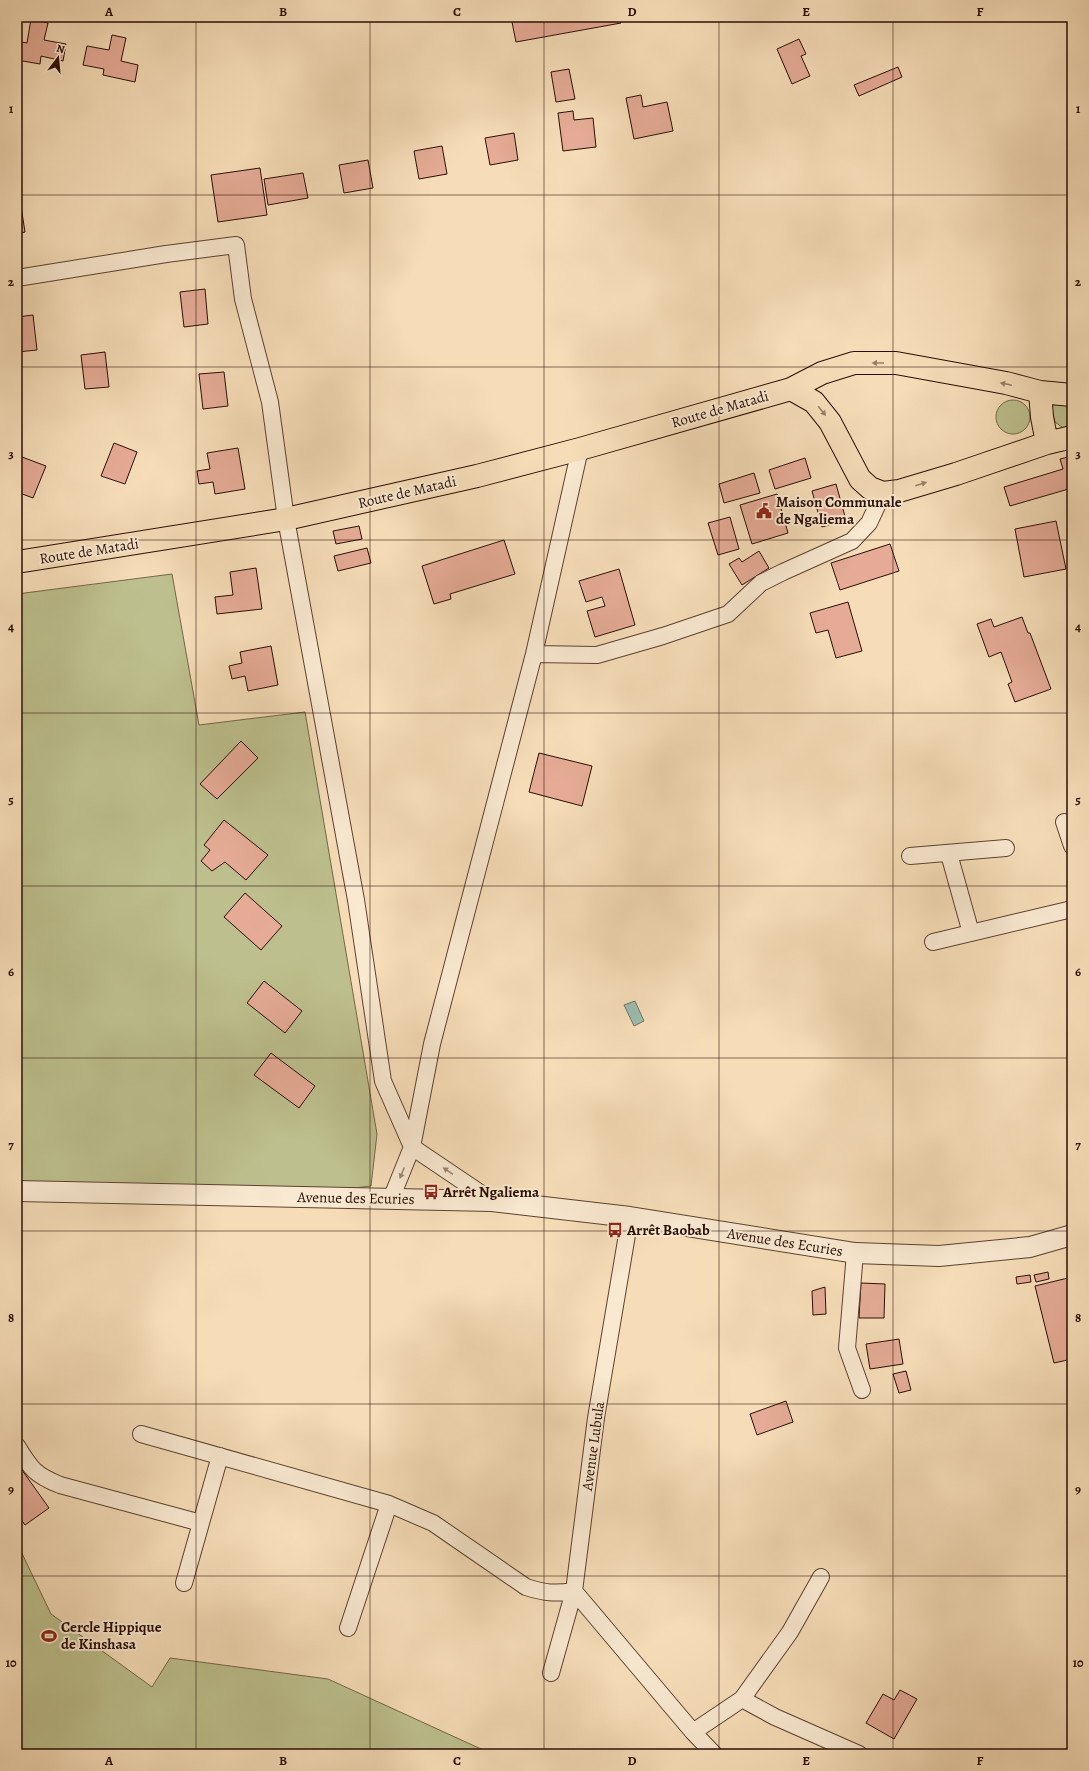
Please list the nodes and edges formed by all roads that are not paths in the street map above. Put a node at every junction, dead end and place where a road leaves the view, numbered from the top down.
1 (17, 278) edge
2 (791, 389) junction
3 (1040, 392) junction
4 (1072, 395) edge
5 (1071, 438) edge
6 (1048, 443) junction
7 (580, 449) junction
8 (883, 493) junction
9 (286, 519) junction
10 (17, 562) edge
11 (534, 654) junction
12 (1064, 822) dead end
13 (1072, 846) edge
14 (1006, 848) dead end
15 (949, 854) junction
16 (910, 856) dead end
17 (1072, 909) edge
18 (971, 933) junction
19 (933, 942) dead end
20 (412, 1147) junction
21 (17, 1191) edge
22 (392, 1198) junction
23 (492, 1201) junction
24 (630, 1217) junction
25 (1072, 1234) edge
26 (855, 1253) junction
27 (862, 1390) dead end
28 (141, 1434) dead end
29 (17, 1446) edge
30 (220, 1456) junction
31 (389, 1504) junction
32 (201, 1523) junction
33 (821, 1577) dead end
34 (184, 1583) dead end
35 (574, 1591) junction
36 (348, 1628) dead end
37 (551, 1673) dead end
38 (742, 1699) junction
39 (693, 1732) junction
40 (714, 1754) edge
41 (859, 1754) edge

1 - 9 street
3 -> 2 main road, Route de Matadi
2 - 7 main road, Route de Matadi
2 -> 8 main road
3 - 4 main road, Route de Matadi
3 - 6 main road
5 - 6 main road
8 -> 6 main road
7 - 9 main road, Route de Matadi
7 - 11 street
8 - 11 street
9 - 10 main road, Route de Matadi
9 - 20 street
11 - 20 street
12 - 13 street
14 - 15 street
15 - 16 street
15 - 18 street
17 - 18 street
18 - 19 street
20 -> 22 street
23 -> 20 street
21 - 22 street, Avenue des Ecuries
22 - 23 street, Avenue des Ecuries
23 - 24 street, Avenue des Ecuries
24 - 26 street, Avenue des Ecuries
24 - 35 street, Avenue Lubula
25 - 26 street, Avenue des Ecuries
26 - 27 street
28 - 30 street
29 - 32 street
30 - 31 street
30 - 32 street
31 - 35 street
31 - 36 street
32 - 34 street
33 - 38 street
35 - 37 street, Avenue Lubula
35 - 39 street
38 - 39 street
38 - 41 street
39 - 40 street

